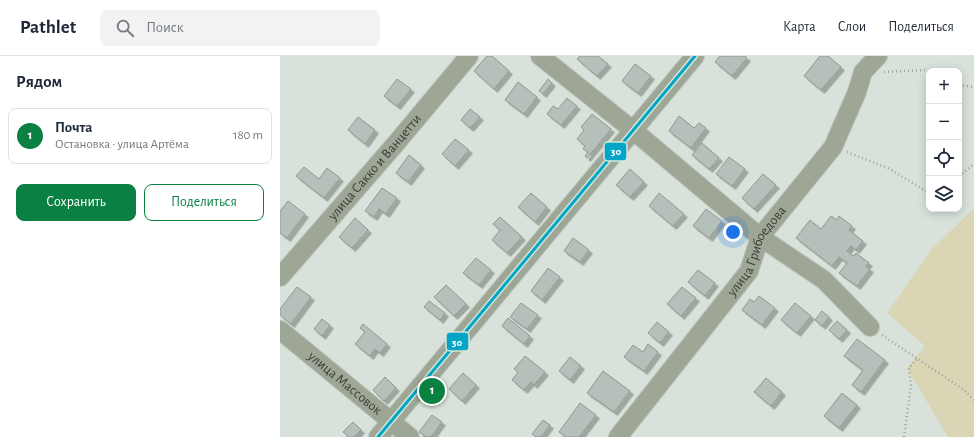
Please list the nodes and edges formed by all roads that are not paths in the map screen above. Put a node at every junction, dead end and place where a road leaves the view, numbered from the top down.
1 (469, 56) edge
2 (540, 56) edge
3 (695, 56) edge
4 (878, 56) edge
5 (634, 131) junction
6 (760, 237) junction
7 (280, 277) edge
8 (870, 327) road end
9 (280, 330) edge
10 (391, 421) junction
11 (378, 437) edge
12 (410, 437) edge
13 (618, 437) edge

1 - 7 street, улица Сакко и Ванцетти
2 - 5 street
3 - 5 street
4 - 6 street, улица Грибоедова
5 - 6 street
5 - 10 street
6 - 8 street
6 - 13 street, улица Грибоедова
9 - 10 street, улица Массовок
10 - 11 street
10 - 12 street, улица Массовок

